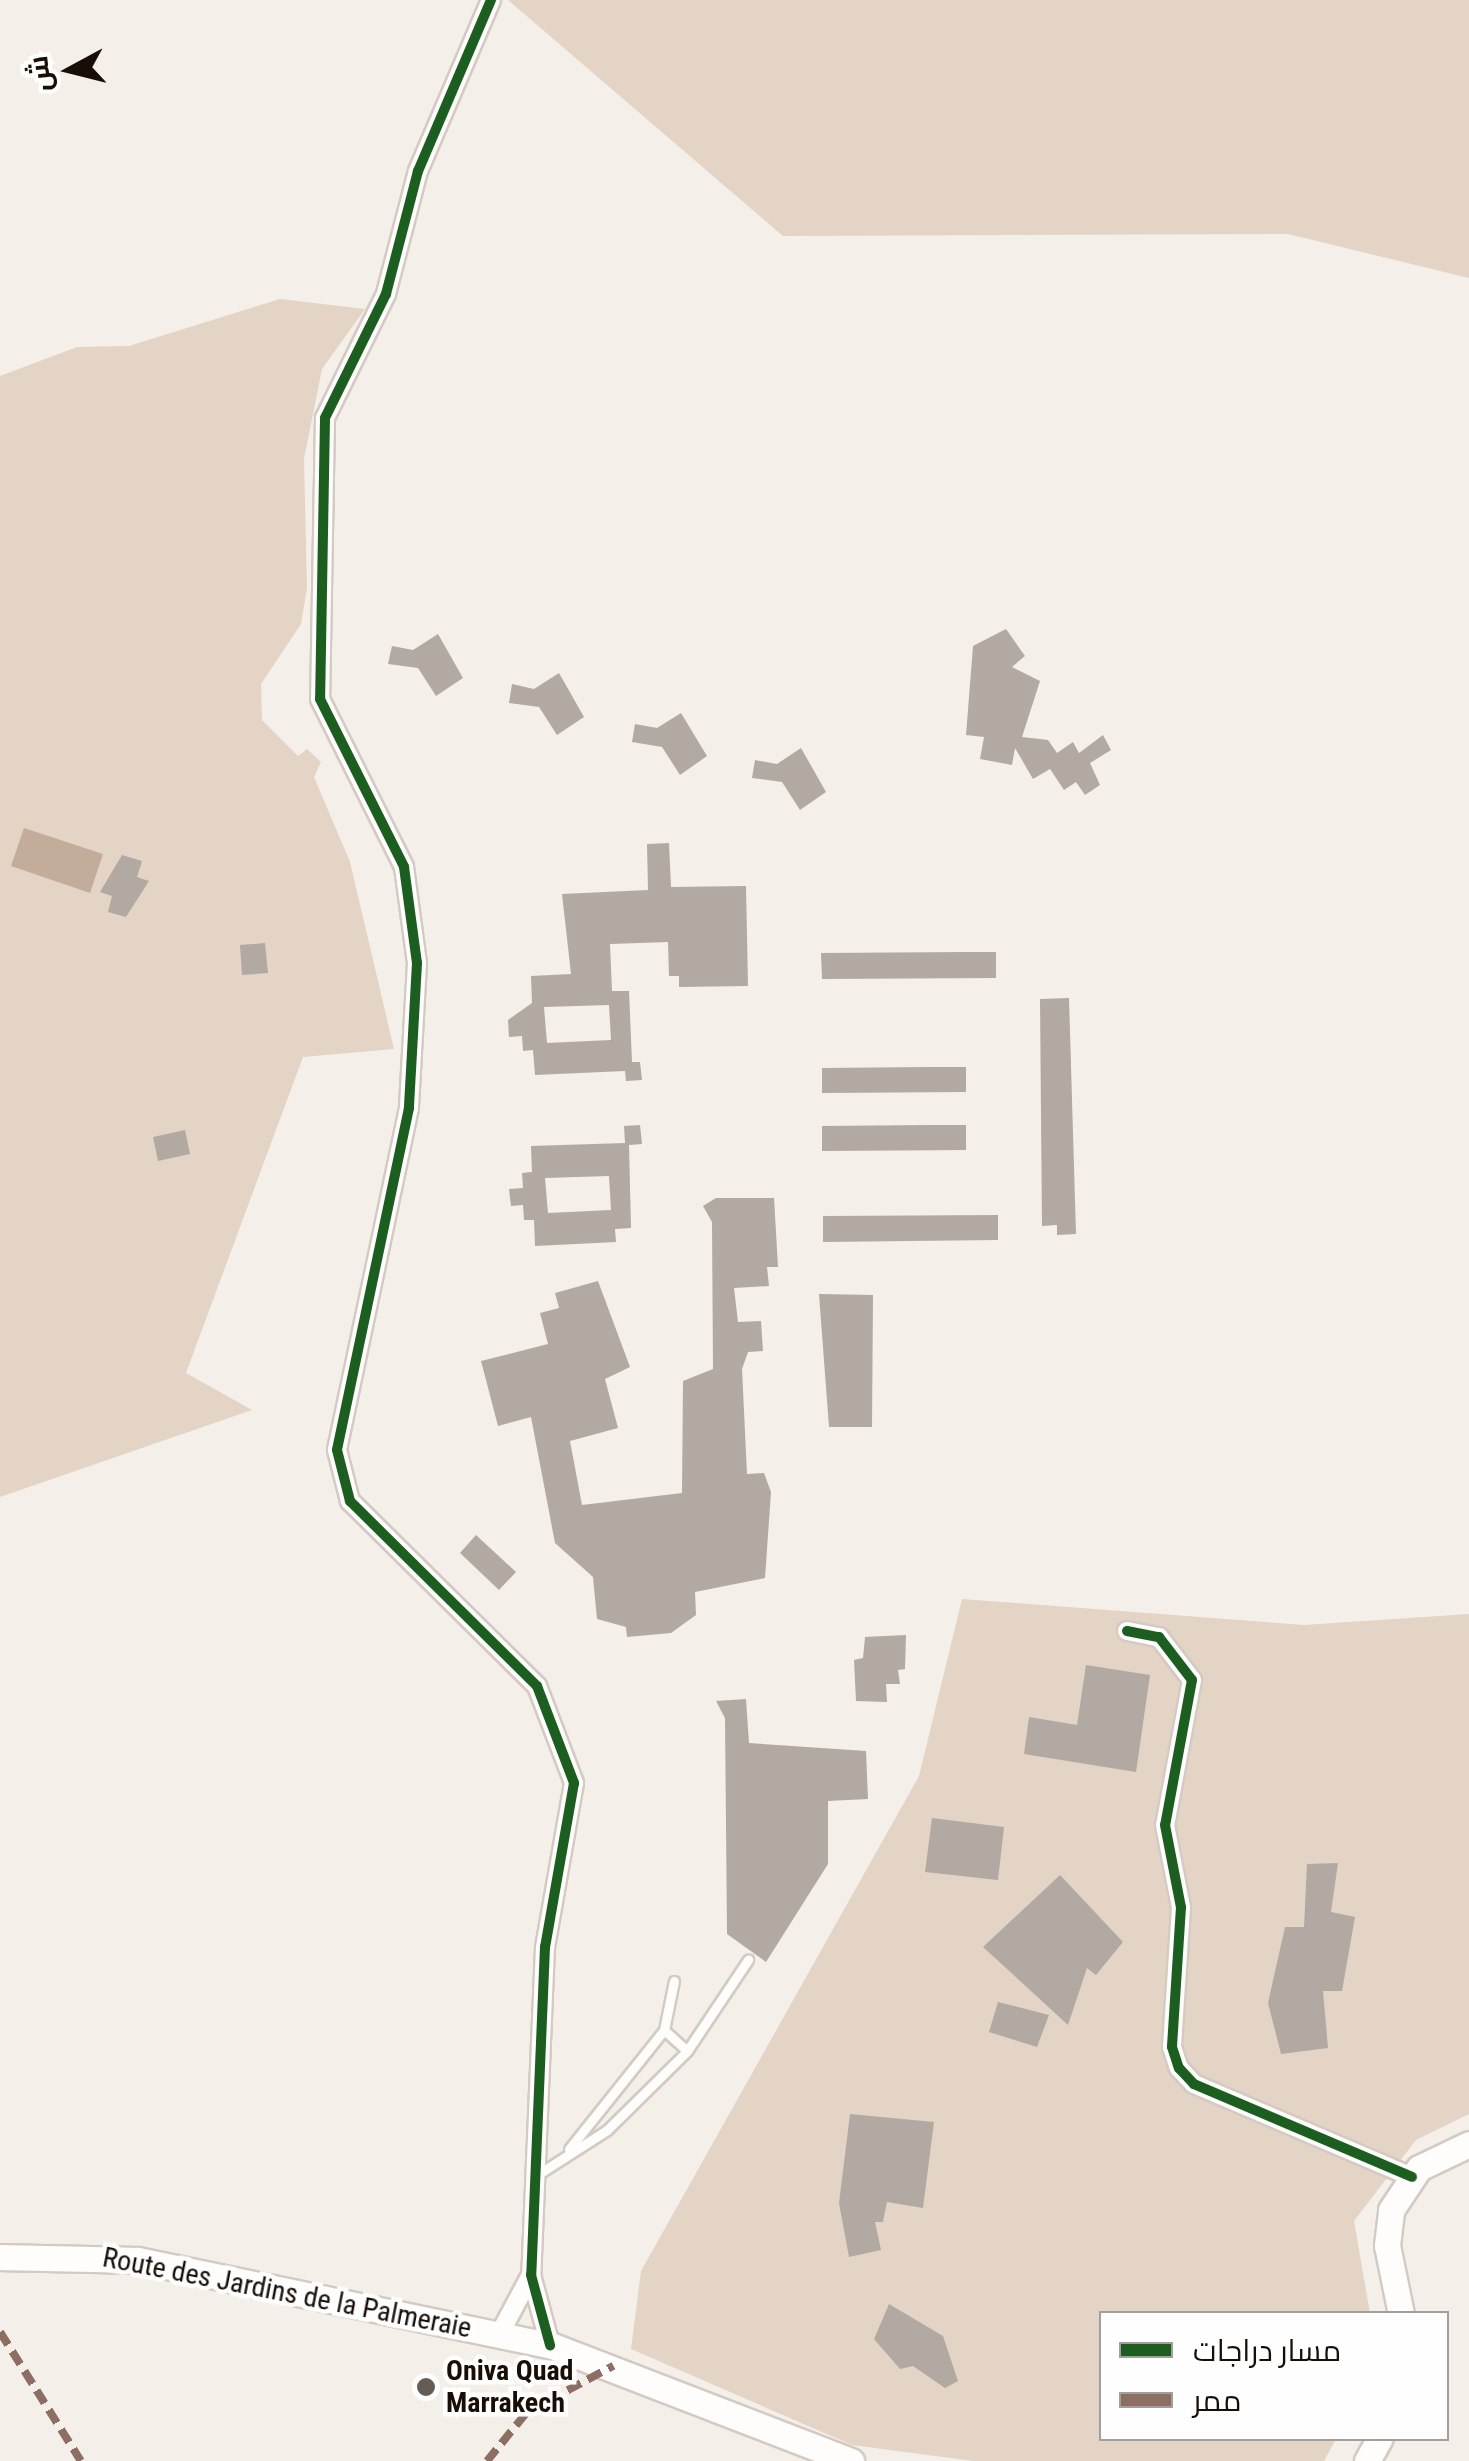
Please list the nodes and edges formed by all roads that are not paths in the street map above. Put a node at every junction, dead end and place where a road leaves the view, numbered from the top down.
1 (491, 0) edge
2 (1127, 1632) dead end
3 (748, 1960) dead end
4 (674, 1982) dead end
5 (664, 2030) junction
6 (687, 2051) junction
7 (1469, 2144) edge
8 (567, 2152) junction
9 (535, 2177) junction
10 (1412, 2178) junction
11 (0, 2257) edge
12 (530, 2275) junction
13 (1400, 2311) edge
14 (498, 2335) junction
15 (550, 2346) junction
16 (850, 2461) edge

1 - 9 street
2 - 10 street
3 - 6 lane
4 - 5 lane
5 - 6 lane
5 - 8 lane
6 - 8 lane
7 - 10 street
8 - 9 lane
9 - 12 street
10 - 13 street
11 - 14 street, Route des Jardins de la Palmeraie
12 - 14 street
12 - 15 street
14 - 15 street, Route des Jardins de la Palmeraie
15 - 16 street, Route des Jardins de la Palmeraie

